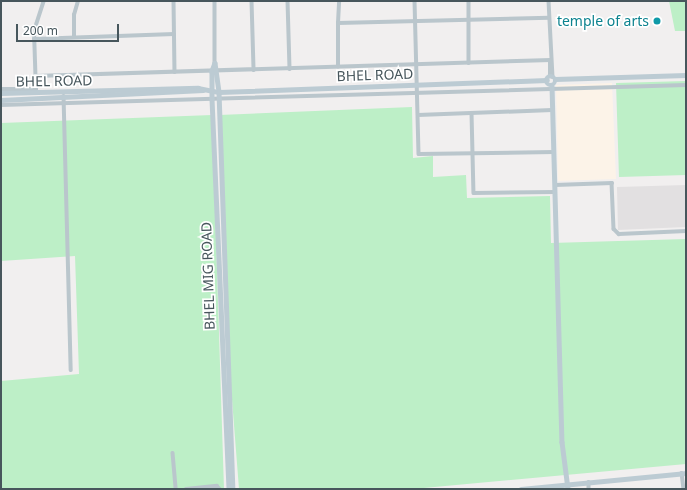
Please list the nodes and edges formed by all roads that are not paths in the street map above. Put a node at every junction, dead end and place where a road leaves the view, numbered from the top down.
1 (44, 1) edge
2 (78, 1) edge
3 (174, 1) edge
4 (215, 1) edge
5 (252, 1) edge
6 (288, 1) edge
7 (339, 1) edge
8 (415, 1) edge
9 (469, 1) edge
10 (549, 1) edge
11 (550, 18) junction
12 (469, 20) junction
13 (416, 21) junction
14 (338, 23) junction
15 (174, 34) junction
16 (74, 37) junction
17 (34, 39) junction
18 (551, 60) junction
19 (215, 63) joint
20 (469, 63) junction
21 (417, 65) junction
22 (338, 67) junction
23 (290, 69) junction
24 (254, 70) junction
25 (215, 71) junction
26 (175, 72) junction
27 (686, 75) edge
28 (35, 76) junction
29 (551, 78) junction
30 (417, 85) junction
31 (686, 85) edge
32 (552, 88) junction
33 (1, 89) edge
34 (36, 90) junction
35 (203, 90) junction
36 (212, 91) junction
37 (219, 92) junction
38 (1, 93) edge
39 (418, 93) junction
40 (64, 96) junction
41 (212, 99) junction
42 (218, 99) junction
43 (1, 100) edge
44 (65, 103) junction
45 (1, 105) edge
46 (552, 110) junction
47 (472, 113) junction
48 (418, 115) junction
49 (554, 152) junction
50 (473, 153) junction
51 (555, 185) junction
52 (555, 192) junction
53 (686, 231) edge
54 (70, 370) dead end
55 (173, 453) dead end
56 (684, 473) edge
57 (589, 482) junction
58 (568, 487) edge
59 (176, 489) edge
60 (186, 489) edge
61 (220, 489) edge
62 (229, 489) edge
63 (233, 489) edge
64 (521, 489) edge
65 (589, 489) edge
66 (684, 489) edge

1 - 17 street
2 - 16 street
3 - 15 street
4 - 19 street, BHEL MIG ROAD
5 - 24 street
6 - 23 street
7 - 14 street
8 - 13 street
9 - 12 street
10 - 11 street
11 - 12 street
11 - 18 street
12 - 13 street
12 - 20 street
13 - 14 street
13 - 21 street
14 - 22 street
15 - 16 street
15 - 26 street
16 - 17 street
17 - 28 street
18 - 20 street
18 - 29 street
19 - 25 street, BHEL MIG ROAD
20 - 21 street
21 - 22 street
21 - 30 street
22 - 23 street
23 - 24 street
24 - 25 street
25 - 26 street
25 - 36 street, BHEL MIG ROAD
25 - 37 street, BHEL MIG ROAD
26 - 28 street
27 - 29 street, BHEL ROAD
28 - 34 street
29 - 30 street, BHEL ROAD
29 - 32 street
29 - 32 street
30 - 37 street, BHEL ROAD
30 - 39 street
31 - 32 street
32 - 39 street
32 - 46 street
33 - 34 street
34 - 35 street, BHEL ROAD
34 - 38 street, BHEL ROAD
35 - 36 street, BHEL ROAD
35 - 40 street, BHEL ROAD
36 - 37 street, BHEL ROAD
36 - 41 street, BHEL MIG ROAD
37 - 42 street, BHEL MIG ROAD
39 - 42 street
39 - 48 street
40 - 43 street, BHEL ROAD
40 - 44 street
41 - 42 street
41 - 44 street
41 - 62 street, BHEL MIG ROAD
42 - 63 street, BHEL MIG ROAD
44 - 45 street
44 - 54 street
46 - 47 street
46 - 49 street
47 - 48 street
47 - 50 street
48 - 50 street
49 - 50 street
49 - 51 street
50 - 52 street
51 - 52 street
51 - 53 street
52 - 58 street
55 - 59 street
56 - 57 street
56 - 66 street
57 - 58 street
57 - 65 street
58 - 64 street
60 - 61 street

